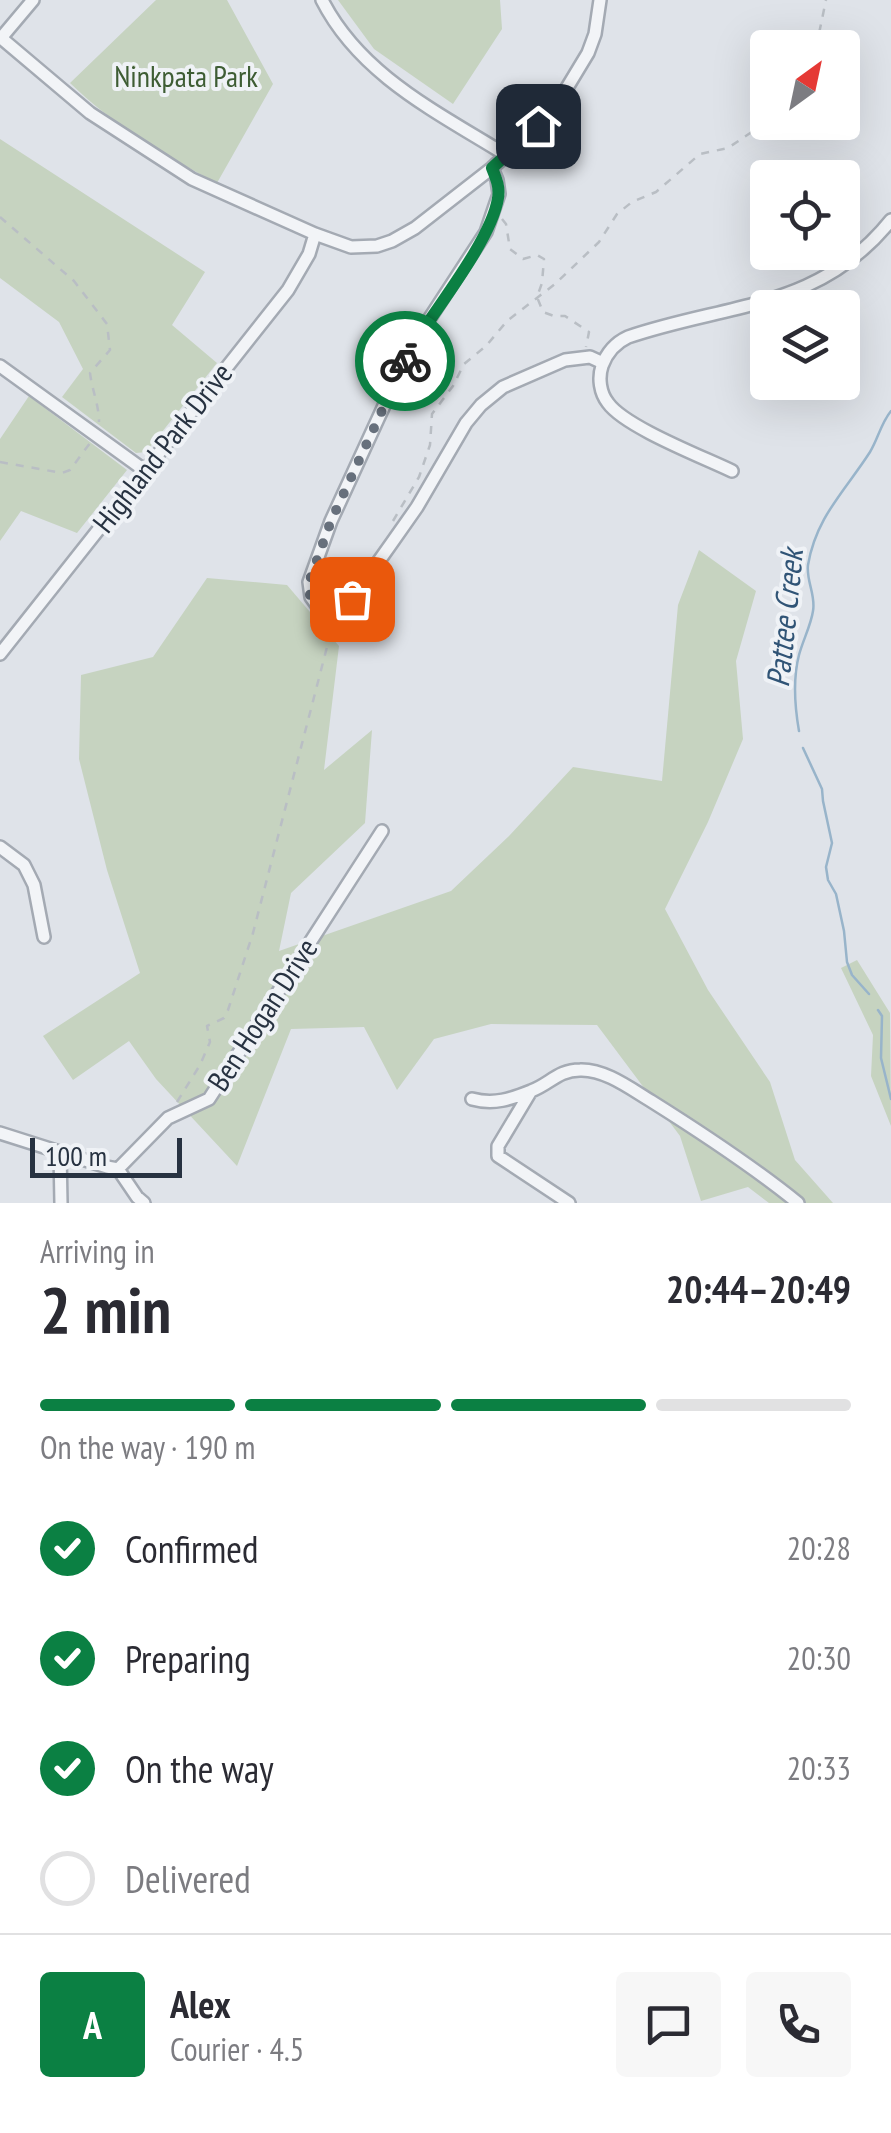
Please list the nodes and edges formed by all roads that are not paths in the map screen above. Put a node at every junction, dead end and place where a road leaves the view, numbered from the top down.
1 (33, 0) edge
2 (322, 0) edge
3 (600, 0) edge
4 (1, 38) edge
5 (506, 155) junction
6 (492, 168) junction
7 (891, 220) edge
8 (315, 234) junction
9 (604, 363) junction
10 (0, 366) edge
11 (144, 470) junction
12 (732, 471) dead end
13 (0, 654) edge
14 (382, 832) dead end
15 (0, 847) edge
16 (44, 937) dead end
17 (531, 1091) junction
18 (472, 1099) dead end
19 (0, 1119) edge
20 (3, 1134) edge
21 (60, 1152) junction
22 (118, 1168) junction
23 (139, 1201) edge
24 (62, 1203) edge
25 (569, 1203) edge
26 (798, 1203) edge

1 - 4 street
2 - 5 street
3 - 5 street
4 - 8 street
5 - 6 street
6 - 8 street
6 - 9 street
7 - 9 street
8 - 11 street, Highland Park Drive
9 - 12 street
10 - 11 street
11 - 13 street, Highland Park Drive
14 - 22 street, Ben Hogan Drive
15 - 16 street
17 - 18 street
17 - 25 street
17 - 26 street
19 - 20 street
20 - 21 street
21 - 22 street
21 - 24 street
22 - 23 street

